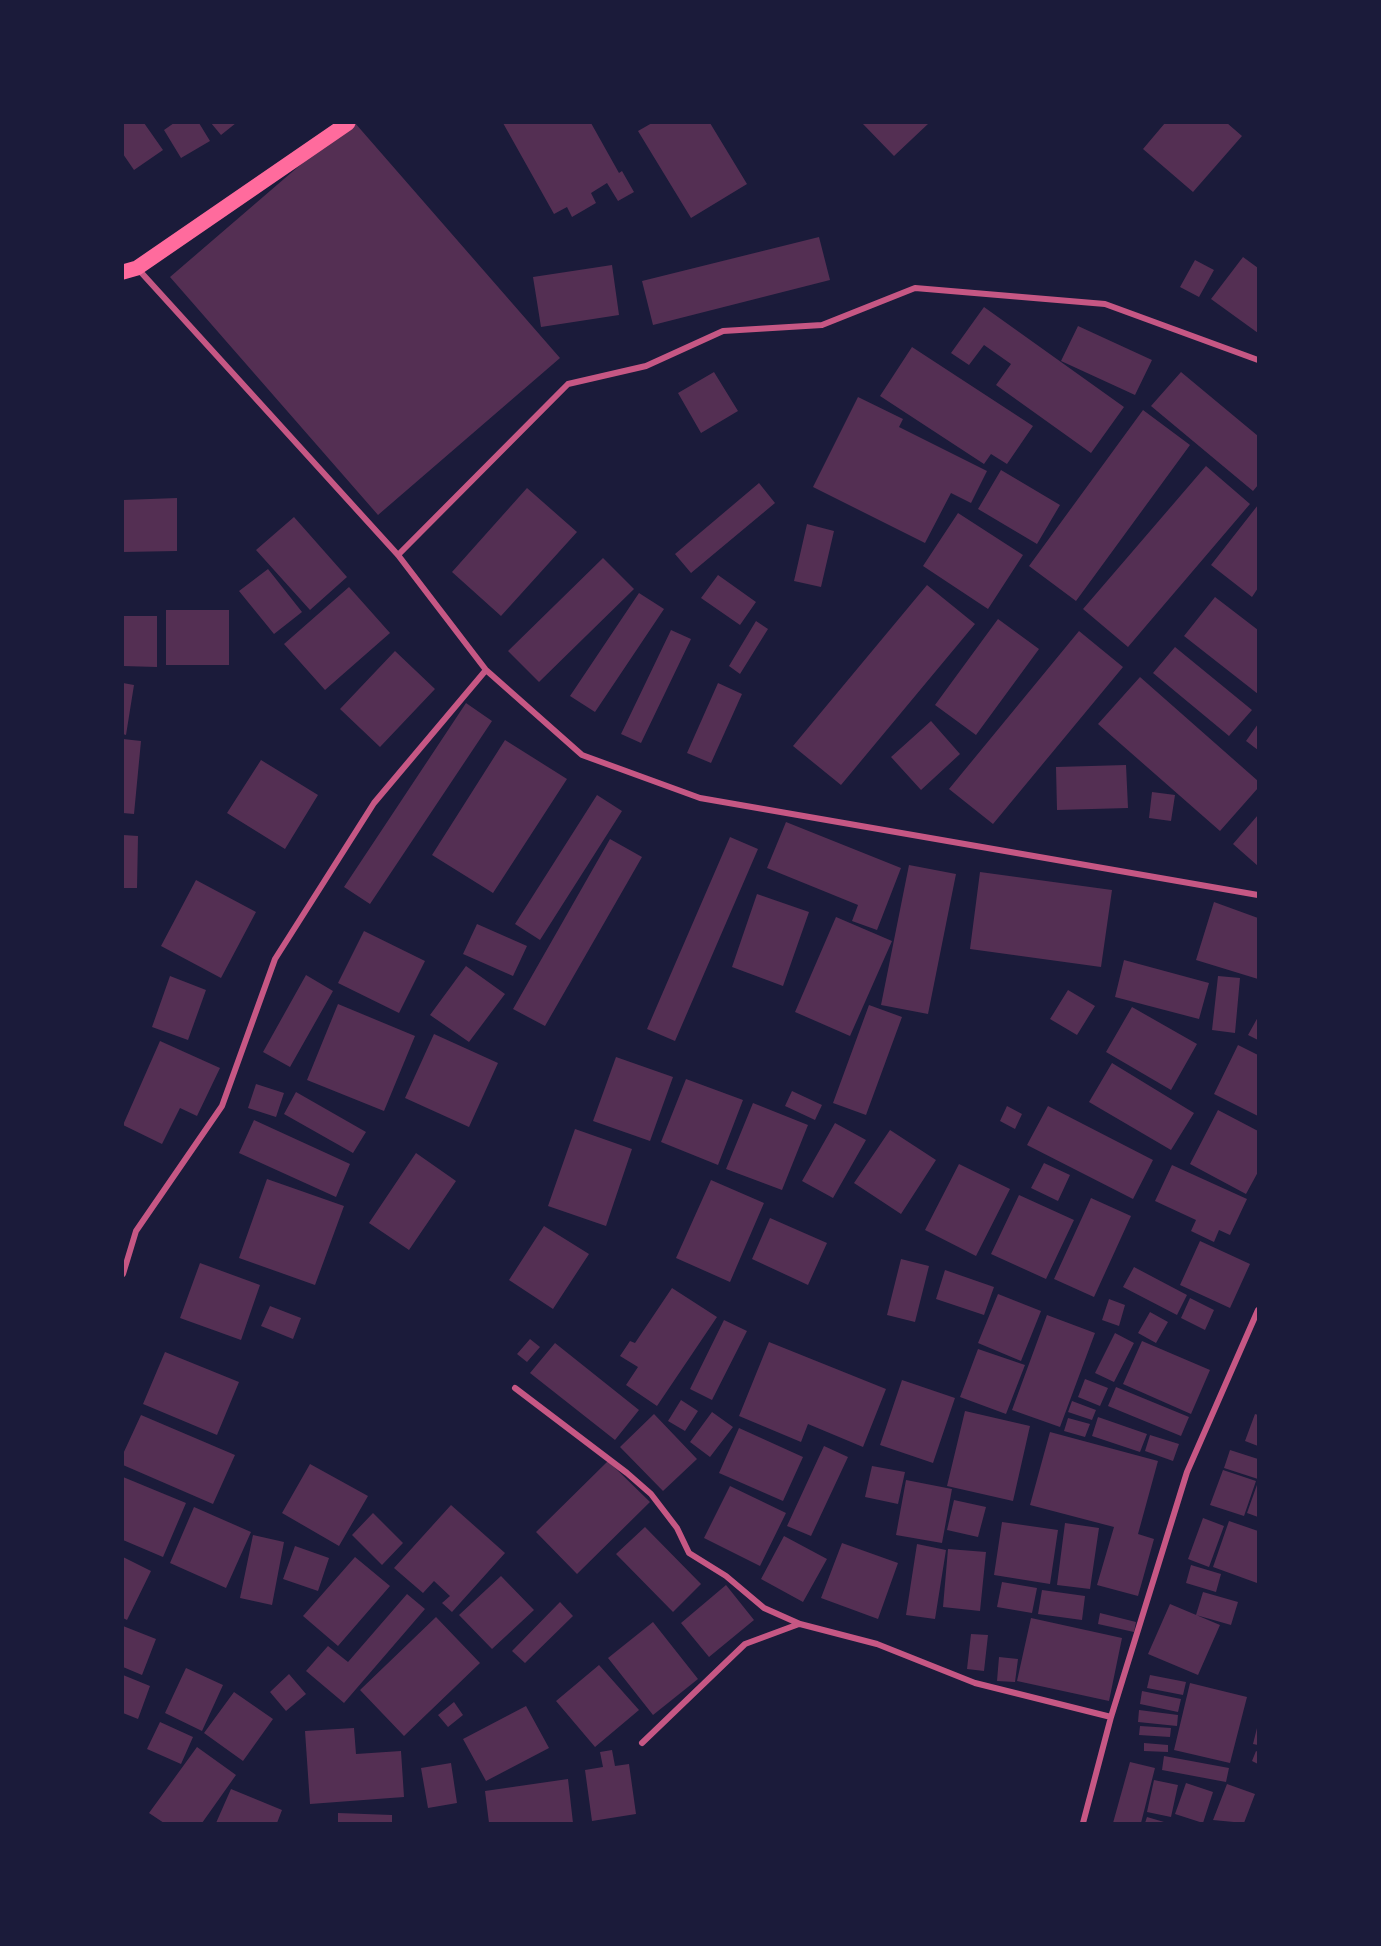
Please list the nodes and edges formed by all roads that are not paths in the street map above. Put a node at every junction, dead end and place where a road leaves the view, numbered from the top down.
1 (348, 123) edge
2 (130, 270) edge
3 (1258, 360) edge
4 (398, 555) junction
5 (486, 670) junction
6 (1258, 895) edge
7 (123, 1274) edge
8 (1258, 1310) edge
9 (515, 1388) dead end
10 (800, 1624) junction
11 (1111, 1717) junction
12 (642, 1743) dead end
13 (1083, 1823) edge

1 - 2 main road
2 - 4 street
3 - 4 street
4 - 5 street
5 - 6 street
5 - 7 street
8 - 11 street
9 - 10 street
10 - 11 street
10 - 12 street
11 - 13 street

